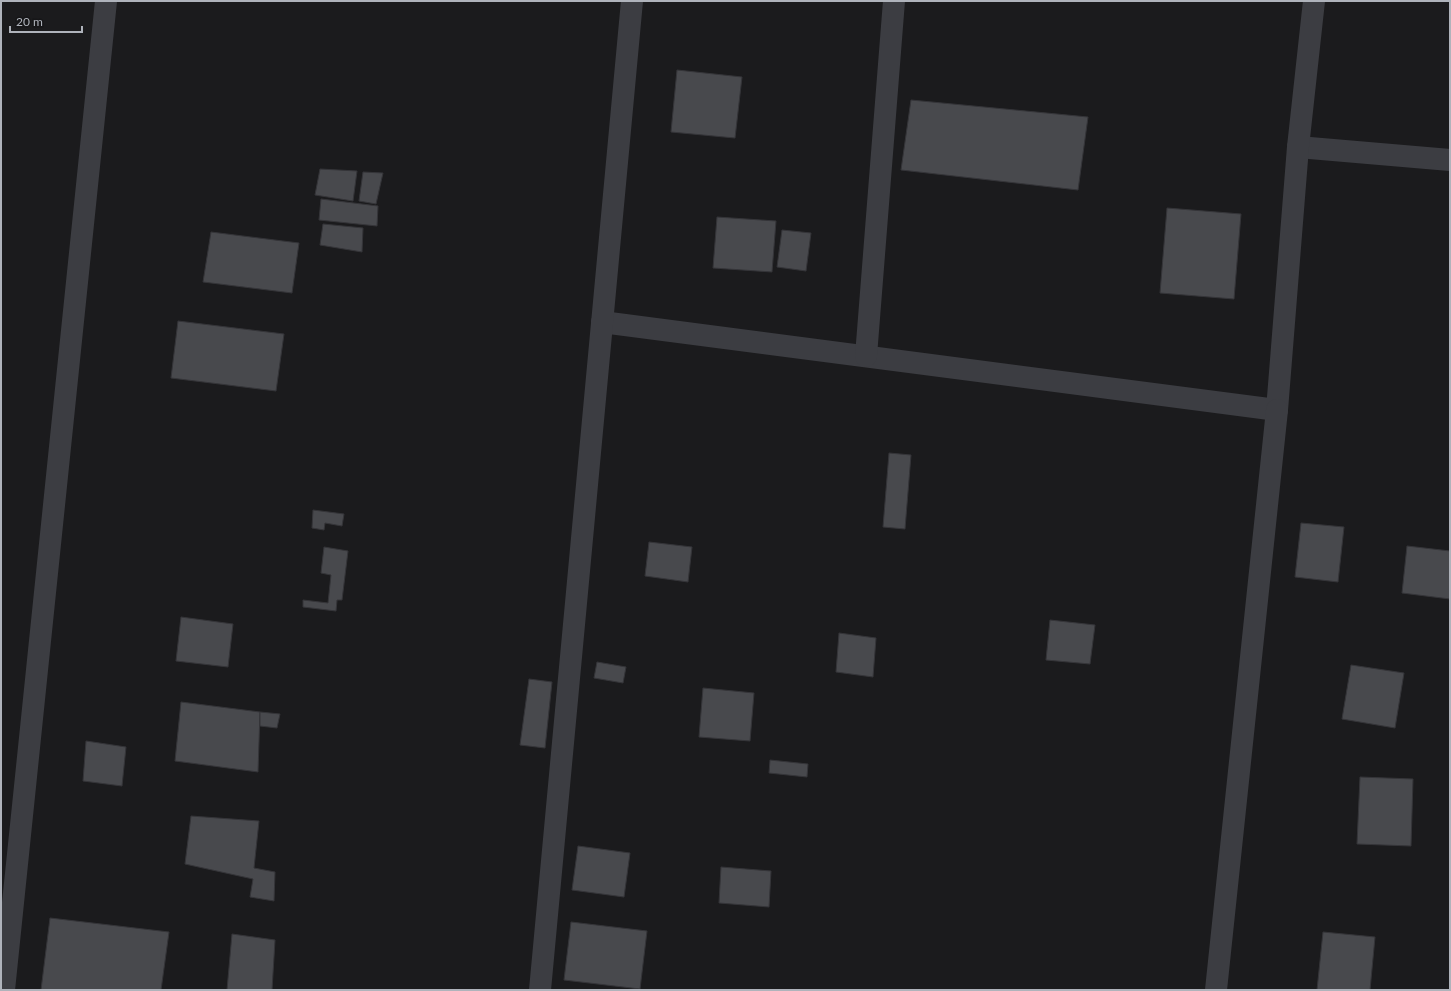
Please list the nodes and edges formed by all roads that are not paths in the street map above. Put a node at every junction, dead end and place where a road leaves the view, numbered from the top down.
1 (106, 1) edge
2 (632, 1) edge
3 (894, 1) edge
4 (1314, 1) edge
5 (1298, 147) junction
6 (1450, 160) edge
7 (602, 322) junction
8 (866, 356) junction
9 (1277, 410) junction
10 (4, 990) edge
11 (540, 990) edge
12 (1216, 990) edge

1 - 10 street
2 - 7 street
3 - 8 street
4 - 5 street
5 - 6 street
5 - 9 street
7 - 8 street
7 - 11 street
8 - 9 street
9 - 12 street

